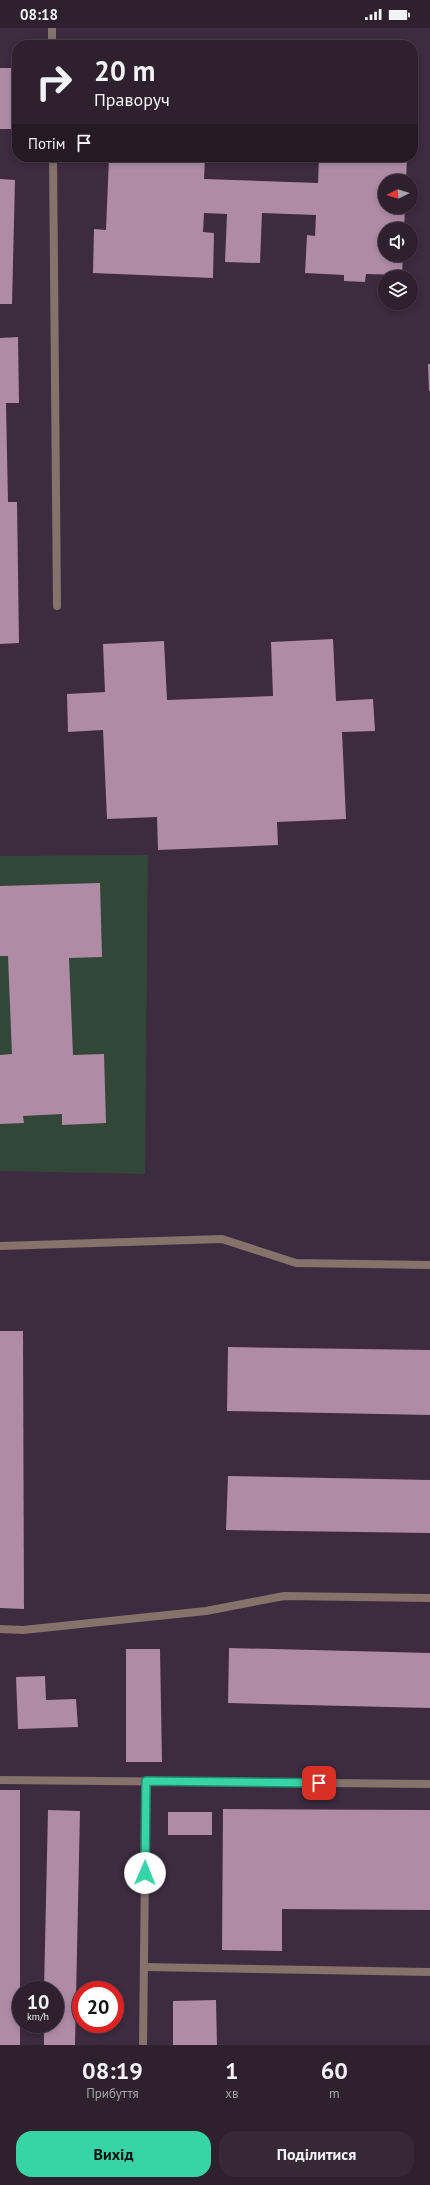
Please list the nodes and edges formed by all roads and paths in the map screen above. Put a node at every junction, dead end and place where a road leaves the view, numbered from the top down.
1 (52, 28) edge
2 (52, 40) edge
3 (53, 162) edge
4 (57, 606) dead end
5 (0, 1246) edge
6 (430, 1265) edge
7 (430, 1598) edge
8 (0, 1629) edge
9 (0, 1780) edge
10 (146, 1781) junction
11 (430, 1784) edge
12 (144, 1967) junction
13 (430, 1972) edge
14 (143, 2045) edge

1 - 2 lane
3 - 4 lane
5 - 6 lane
7 - 8 lane
9 - 10 lane
10 - 11 lane
10 - 12 lane
12 - 13 lane
12 - 14 lane

